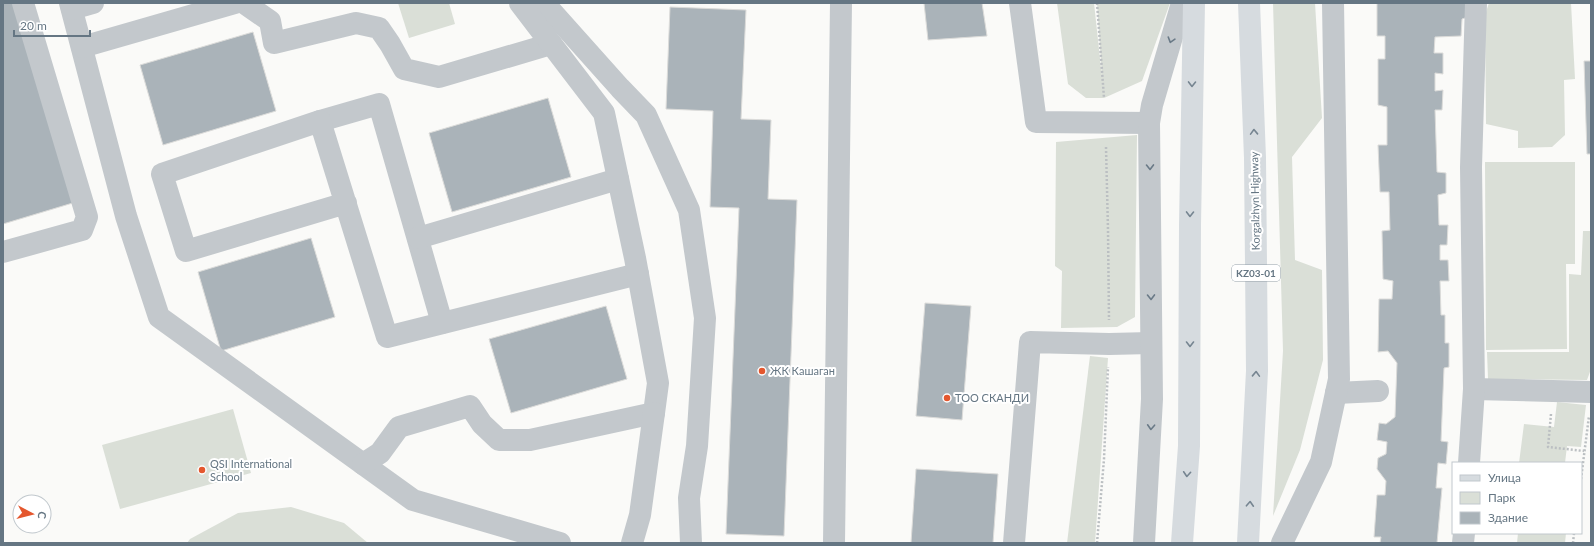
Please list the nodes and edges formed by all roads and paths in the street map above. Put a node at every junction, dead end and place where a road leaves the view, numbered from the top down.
1 (23, 3) edge
2 (93, 3) edge
3 (235, 3) edge
4 (244, 3) edge
5 (520, 3) edge
6 (544, 3) edge
7 (841, 3) edge
8 (1020, 3) edge
9 (1097, 3) edge
10 (1182, 3) edge
11 (1194, 3) edge
12 (1249, 3) edge
13 (1333, 3) edge
14 (1476, 3) edge
15 (71, 6) edge
16 (551, 44) junction
17 (82, 47) junction
18 (320, 121) junction
19 (1105, 123) junction
20 (1149, 123) junction
21 (618, 179) junction
22 (346, 203) junction
23 (418, 238) junction
24 (3, 252) edge
25 (638, 274) junction
26 (442, 323) junction
27 (1151, 343) junction
28 (1474, 389) junction
29 (1378, 391) dead end
30 (1553, 391) junction
31 (1336, 393) junction
32 (1590, 402) edge
33 (654, 413) junction
34 (1584, 451) dead end
35 (1469, 462) edge
36 (363, 464) junction
37 (1582, 470) edge
38 (560, 543) edge
39 (632, 543) edge
40 (691, 543) edge
41 (834, 543) edge
42 (1014, 543) edge
43 (1144, 543) edge
44 (1182, 543) edge
45 (1248, 543) edge
46 (1282, 543) edge

1 - 24 street
2 - 15 street
3 - 17 street
4 - 16 street
5 - 16 street
6 - 40 street
7 - 41 street
8 - 19 street
9 - 19 path
10 -> 20 street
11 -> 44 main road
45 -> 12 main road, Korgalzhyn Highway / KZ03-01
13 - 31 street
14 - 28 street
15 - 17 street
16 - 21 street
17 - 36 street
18 - 22 street
18 - 22 street
18 - 23 street
19 - 20 street
20 -> 27 street
21 - 23 street
21 - 25 street
22 - 26 street
23 - 26 street
25 - 26 street
25 - 33 street
27 - 42 street
27 -> 43 street
28 - 30 street
28 - 35 street
29 - 31 street
30 - 32 street
30 - 34 path
31 - 46 street
32 - 37 path
33 - 36 street
33 - 39 street
36 - 38 street

